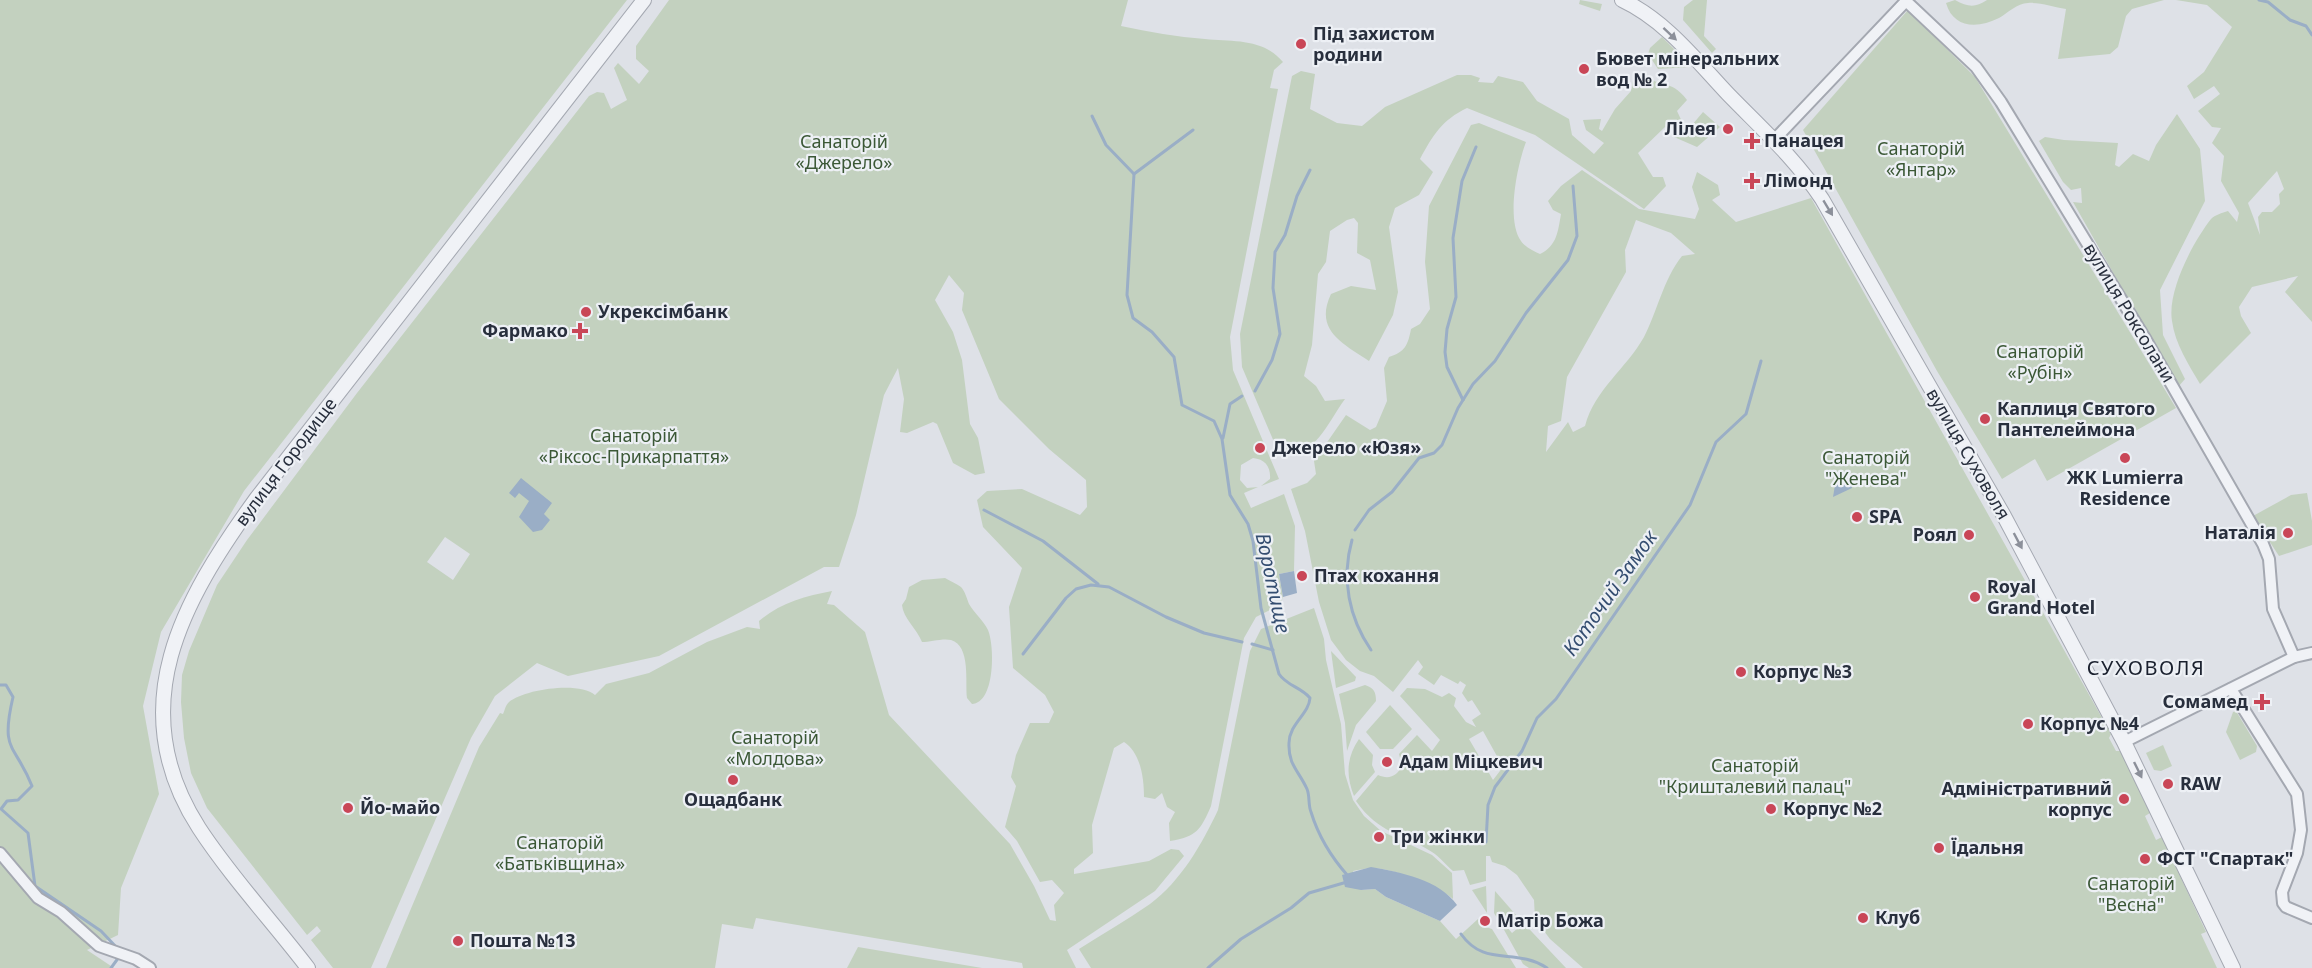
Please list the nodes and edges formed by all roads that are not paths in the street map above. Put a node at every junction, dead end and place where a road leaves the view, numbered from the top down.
1 (644, 0) edge
2 (1622, 0) edge
3 (1907, 1) edge
4 (1774, 140) junction
5 (2312, 653) edge
6 (2294, 657) junction
7 (2231, 689) junction
8 (2124, 742) junction
9 (0, 853) edge
10 (2312, 918) edge
11 (150, 968) edge
12 (308, 968) edge
13 (2233, 968) edge

1 - 12 street, вулиця Городище
2 -> 4 street, вулиця Суховоля
3 - 4 street
3 - 6 street, вулиця Роксолани
4 -> 8 street, вулиця Суховоля
5 - 6 street
6 - 7 street
7 - 8 street
7 - 10 street
8 -> 13 street, вулиця Суховоля
9 - 11 street

